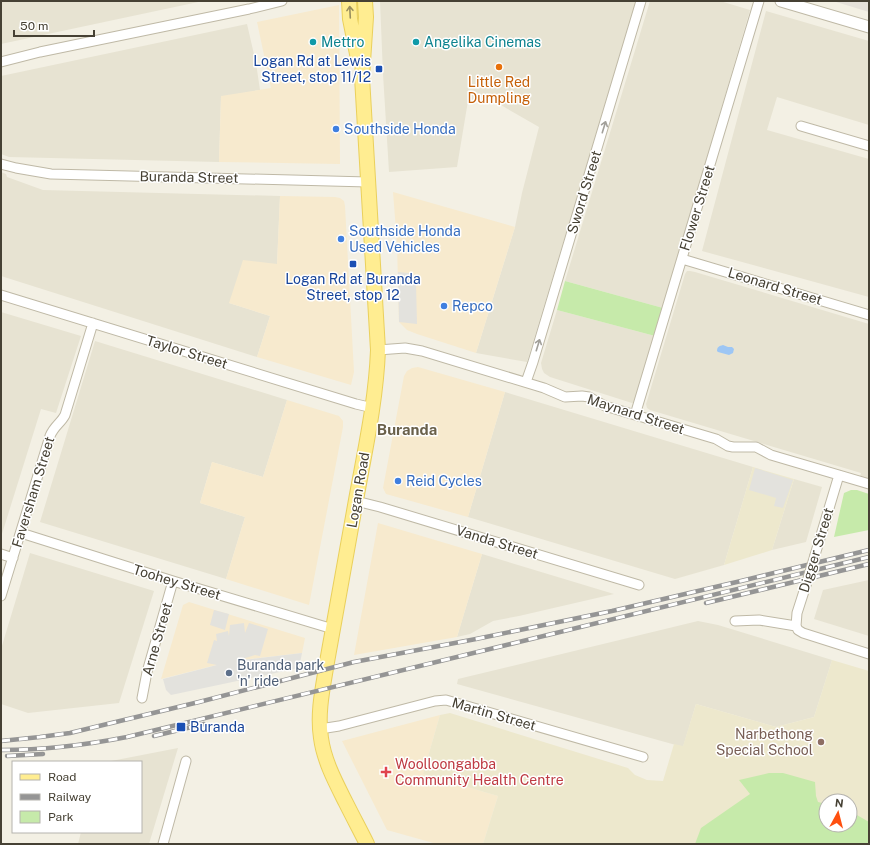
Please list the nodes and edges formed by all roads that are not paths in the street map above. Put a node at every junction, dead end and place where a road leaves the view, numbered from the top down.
1 (282, 1) edge
2 (349, 1) edge
3 (365, 1) edge
4 (641, 1) edge
5 (759, 1) edge
6 (781, 1) edge
7 (869, 27) edge
8 (1, 62) edge
9 (362, 77) junction
10 (801, 126) dead end
11 (869, 146) edge
12 (5, 165) edge
13 (368, 182) junction
14 (682, 259) junction
15 (1, 294) edge
16 (869, 315) edge
17 (93, 323) junction
18 (378, 350) junction
19 (526, 382) junction
20 (373, 408) junction
21 (635, 415) junction
22 (839, 476) junction
23 (869, 484) edge
24 (356, 501) junction
25 (21, 533) junction
26 (1, 554) edge
27 (13, 558) junction
28 (173, 581) junction
29 (639, 585) dead end
30 (1, 596) edge
31 (735, 621) dead end
32 (796, 626) junction
33 (334, 629) junction
34 (869, 654) edge
35 (142, 698) dead end
36 (320, 729) junction
37 (643, 757) dead end
38 (186, 761) dead end
39 (164, 844) edge
40 (367, 844) edge

1 - 8 street
9 -> 2 main road, Logan Road
3 - 9 main road, Logan Road
19 -> 4 street, Sword Street
5 - 14 street, Flower Street
6 - 7 street
9 - 13 main road, Logan Road
10 - 11 street
12 - 13 street, Buranda Street
13 - 18 main road, Logan Road
14 - 16 street, Leonard Street
14 - 21 street, Flower Street
15 - 17 street, Taylor Street
17 - 20 street, Taylor Street
17 - 25 street, Faversham Street
18 - 19 street, Maynard Street
18 - 20 main road, Logan Road
19 - 21 street, Maynard Street
20 - 24 main road, Logan Road
21 - 22 street, Maynard Street
22 - 23 street, Maynard Street
22 - 32 street, Digger Street, bridge
24 - 29 street, Vanda Street
24 - 33 main road, Logan Road
25 - 27 street, Faversham Street
25 - 28 street, Toohey Street
26 - 27 street
27 - 30 street, Faversham Street
28 - 33 street, Toohey Street
28 - 35 street, Arne Street
31 - 32 street
32 - 34 street
33 - 36 main road, Logan Road
36 - 37 street, Martin Street
36 - 40 main road, Logan Road
38 - 39 street

